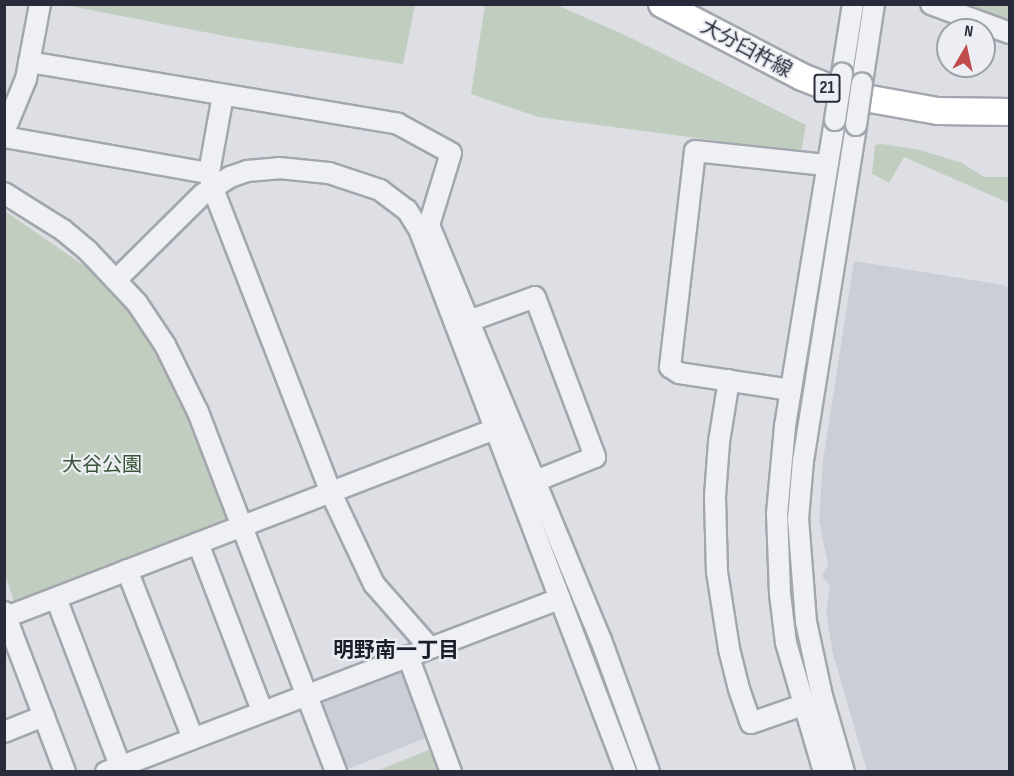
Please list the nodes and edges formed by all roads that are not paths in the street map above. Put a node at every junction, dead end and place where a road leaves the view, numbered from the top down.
1 (40, 4) edge
2 (662, 4) edge
3 (853, 4) edge
4 (874, 4) edge
5 (931, 4) edge
6 (1010, 33) edge
7 (29, 62) junction
8 (223, 95) junction
9 (1010, 112) edge
10 (4, 132) edge
11 (4, 137) edge
12 (827, 165) junction
13 (210, 180) junction
14 (4, 193) edge
15 (424, 227) junction
16 (117, 279) junction
17 (469, 321) junction
18 (729, 380) junction
19 (791, 390) junction
20 (495, 429) junction
21 (536, 481) junction
22 (330, 490) junction
23 (242, 526) junction
24 (198, 543) junction
25 (127, 570) junction
26 (56, 598) junction
27 (560, 599) junction
28 (5, 615) edge
29 (11, 648) edge
30 (430, 648) junction
31 (408, 657) junction
32 (307, 695) junction
33 (802, 705) junction
34 (262, 711) junction
35 (44, 716) junction
36 (4, 732) edge
37 (193, 738) junction
38 (113, 769) edge
39 (65, 771) edge
40 (336, 771) edge
41 (451, 771) edge
42 (626, 771) edge
43 (649, 771) edge
44 (824, 771) edge
45 (844, 771) edge

1 - 7 street
2 - 9 main road, 大分臼杵線 / 21
3 - 12 street, bridge
4 - 45 street, bridge
5 - 6 street
7 - 8 street
7 - 10 street
8 - 13 street
8 - 15 street
11 - 13 street
12 - 18 street
12 - 19 street
13 - 15 street
13 - 16 street
13 - 22 street
14 - 16 street
15 - 17 street
15 - 20 street
16 - 23 street
17 - 21 street
17 - 21 street
18 - 19 street
18 - 33 street
19 - 33 street
20 - 22 street
20 - 27 street
21 - 43 street
22 - 23 street
22 - 30 street
23 - 24 street
23 - 32 street
24 - 25 street
24 - 34 street
25 - 26 street
25 - 37 street
26 - 28 street
26 - 38 street
27 - 30 street
27 - 42 street
28 - 29 street
29 - 35 street
30 - 31 street
31 - 32 street
31 - 41 street
32 - 34 street
32 - 40 street
33 - 44 street
34 - 37 street
35 - 36 street
35 - 39 street
37 - 38 street

